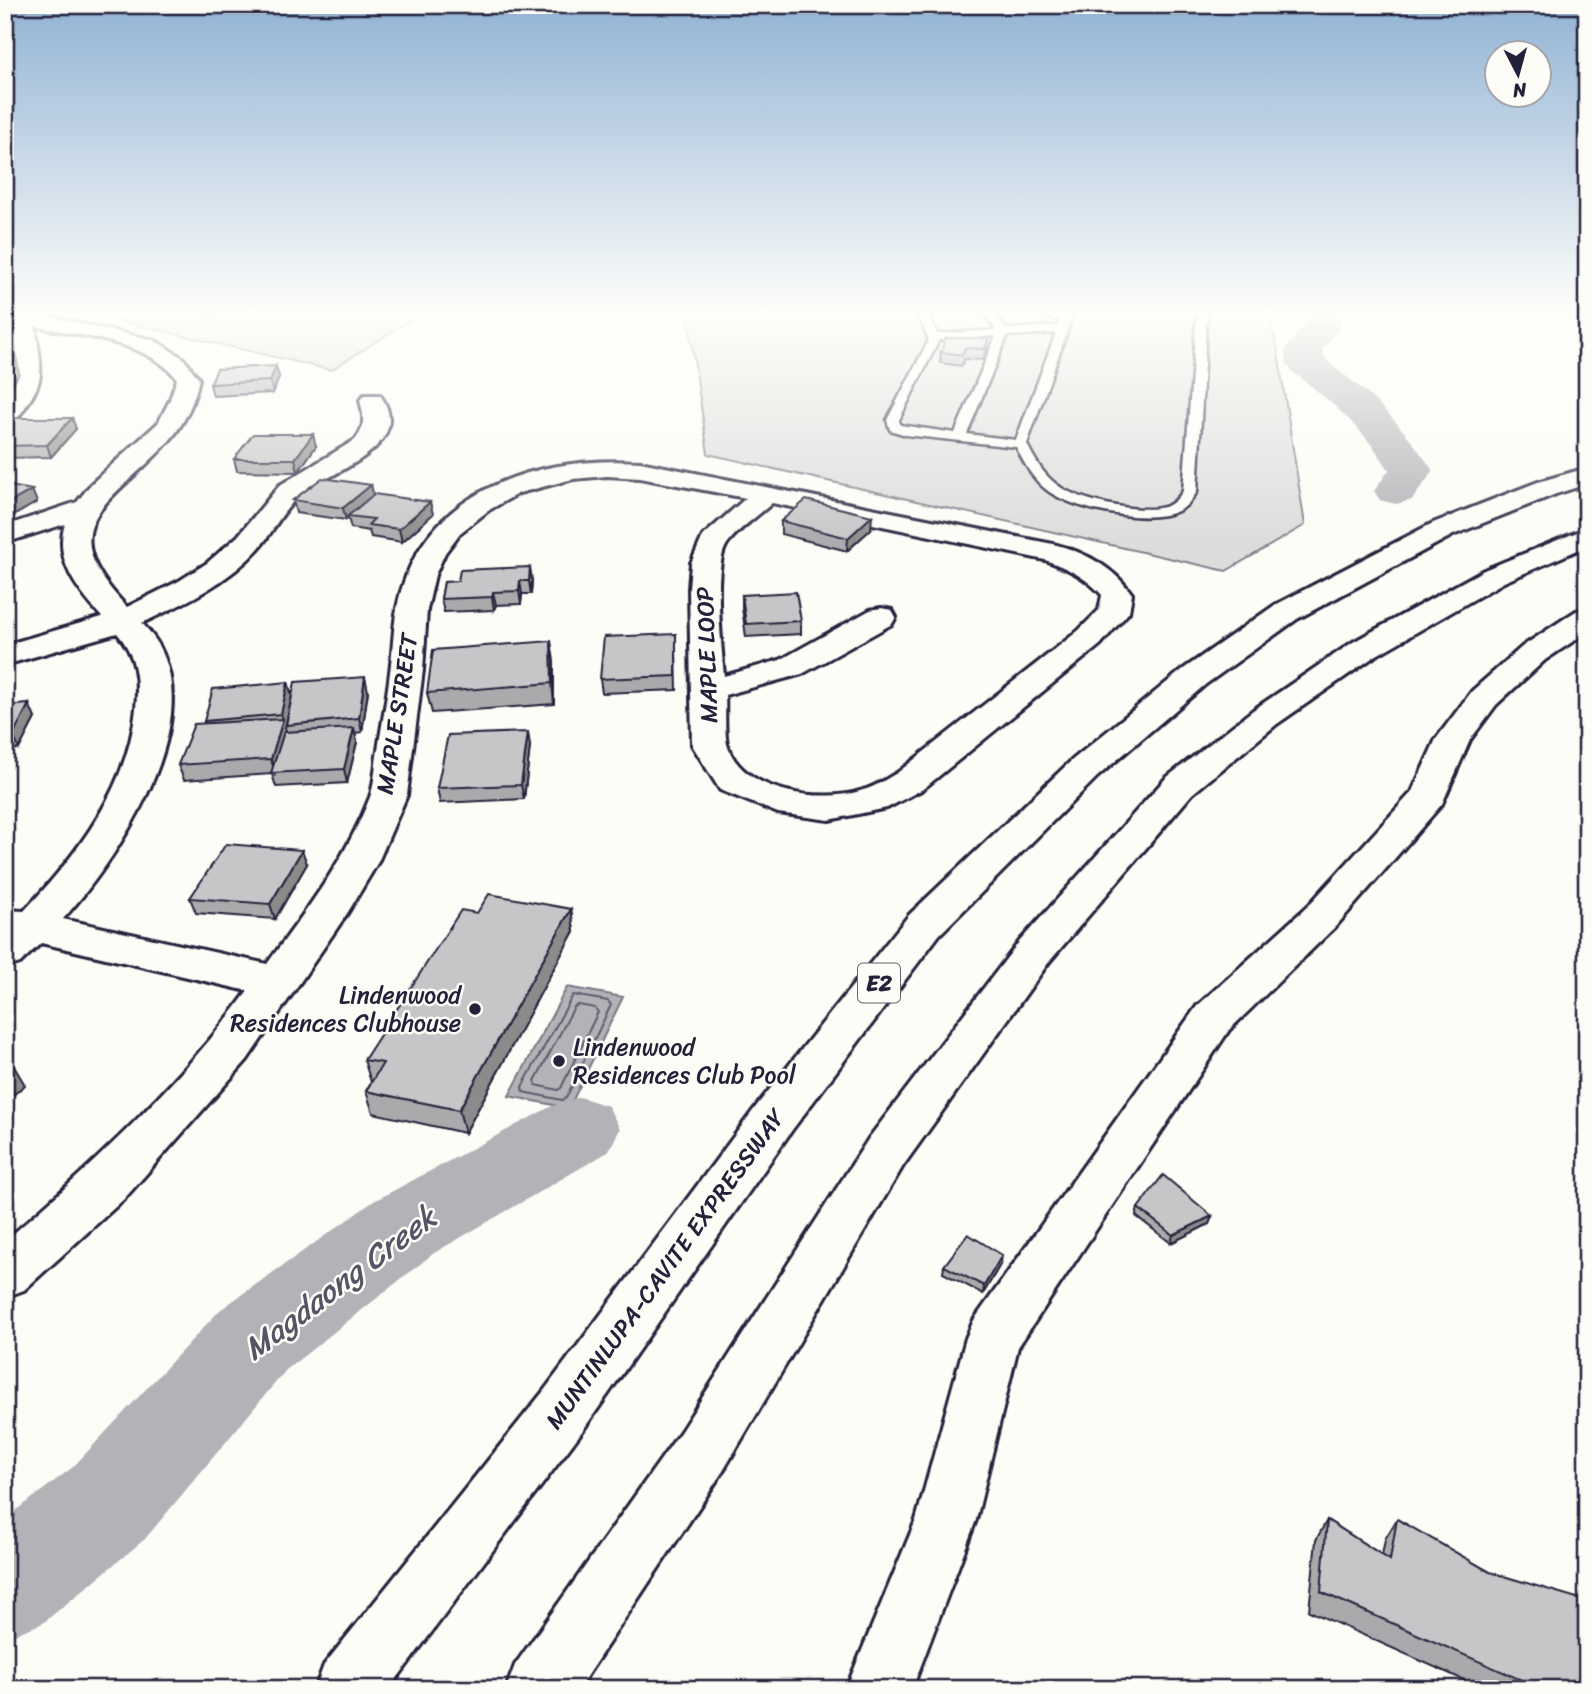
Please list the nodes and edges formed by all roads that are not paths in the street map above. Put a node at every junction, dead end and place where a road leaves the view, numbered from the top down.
1 (25, 389) edge
2 (186, 389) edge
3 (909, 389) edge
4 (979, 389) edge
5 (1040, 389) edge
6 (1197, 389) edge
7 (372, 400) dead end
8 (5, 418) edge
9 (959, 438) junction
10 (1021, 444) junction
11 (1587, 476) edge
12 (766, 494) junction
13 (84, 508) junction
14 (5, 535) edge
15 (1587, 536) edge
16 (881, 617) dead end
17 (1587, 618) edge
18 (122, 620) junction
19 (5, 654) edge
20 (708, 689) junction
21 (15, 934) edge
22 (278, 982) junction
23 (5, 1274) edge
24 (348, 1689) edge
25 (539, 1689) edge
26 (879, 1689) edge

1 - 8 main road
2 - 13 main road
3 - 9 lane
4 - 9 lane
5 - 10 lane
6 - 10 lane
7 - 18 main road
9 - 10 lane
11 - 24 main road, MUNTINLUPA-CAVITE EXPRESSWAY / E2
12 - 20 main road, MAPLE LOOP
12 - 20 main road, MAPLE LOOP
12 - 22 main road, MAPLE STREET
13 - 14 main road
13 - 18 main road
15 - 25 main road
16 - 20 main road
17 - 26 main road
18 - 19 main road
18 - 21 main road
21 - 22 main road
22 - 23 main road, MAPLE STREET

